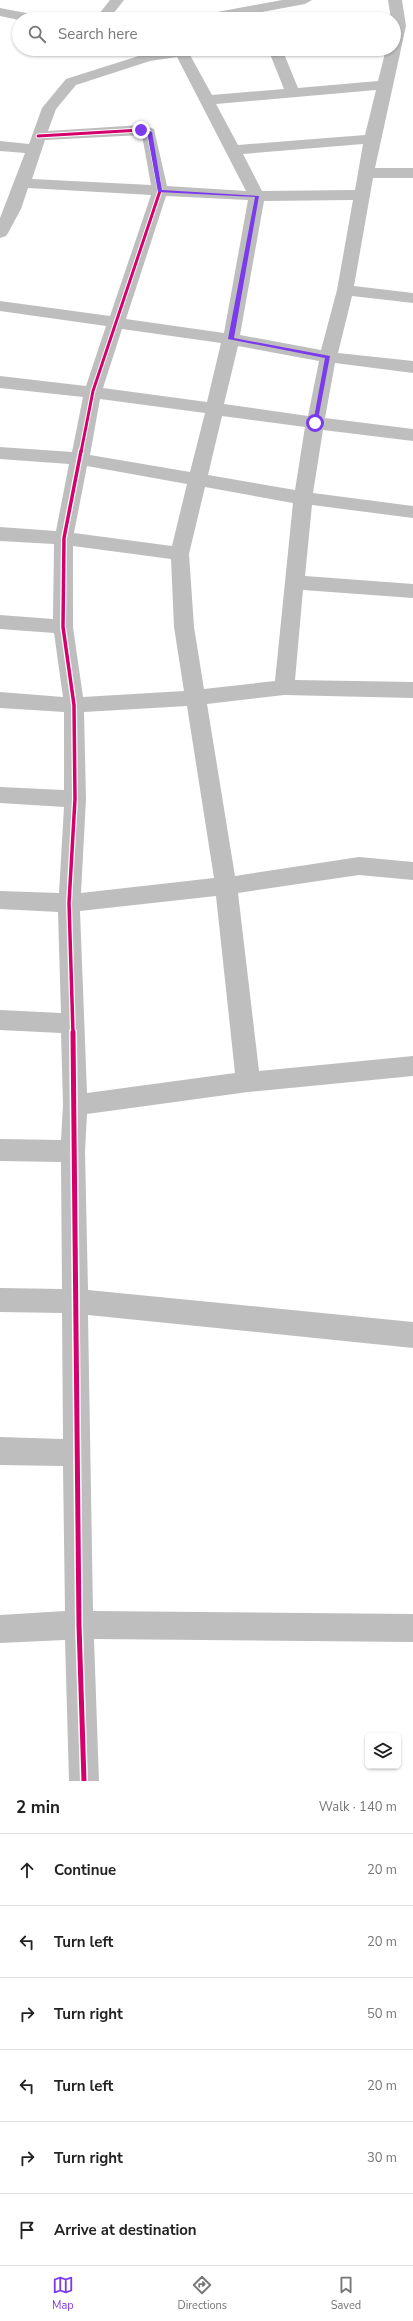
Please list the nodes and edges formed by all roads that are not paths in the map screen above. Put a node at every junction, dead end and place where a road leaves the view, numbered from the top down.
1 (116, 0) edge
2 (305, 0) edge
3 (395, 0) edge
4 (0, 12) edge
5 (107, 12) edge
6 (239, 12) edge
7 (395, 12) edge
8 (12, 14) edge
9 (159, 56) edge
10 (184, 56) edge
11 (278, 56) edge
12 (392, 56) edge
13 (385, 85) junction
14 (293, 93) junction
15 (207, 100) junction
16 (372, 140) junction
17 (36, 143) junction
18 (0, 146) edge
19 (233, 150) junction
20 (413, 172) edge
21 (366, 173) junction
22 (22, 183) junction
23 (160, 191) junction
24 (362, 195) junction
25 (257, 196) junction
26 (0, 233) edge
27 (345, 290) junction
28 (413, 298) edge
29 (0, 306) edge
30 (116, 321) junction
31 (231, 339) junction
32 (328, 357) junction
33 (413, 367) edge
34 (0, 382) edge
35 (93, 392) junction
36 (215, 408) junction
37 (315, 423) junction
38 (413, 435) edge
39 (0, 453) edge
40 (80, 459) junction
41 (198, 479) junction
42 (302, 498) junction
43 (413, 512) edge
44 (0, 534) edge
45 (64, 538) junction
46 (180, 554) junction
47 (294, 582) junction
48 (413, 591) edge
49 (0, 622) edge
50 (63, 626) junction
51 (284, 687) junction
52 (413, 690) edge
53 (196, 698) junction
54 (0, 700) edge
55 (74, 705) junction
56 (0, 795) edge
57 (75, 799) junction
58 (413, 871) edge
59 (226, 886) junction
60 (0, 900) edge
61 (69, 903) junction
62 (0, 1020) edge
63 (72, 1024) junction
64 (413, 1066) edge
65 (248, 1082) junction
66 (75, 1105) junction
67 (0, 1150) edge
68 (73, 1151) junction
69 (0, 1300) edge
70 (75, 1301) junction
71 (413, 1335) edge
72 (0, 1451) edge
73 (76, 1453) junction
74 (79, 1625) junction
75 (413, 1628) edge
76 (0, 1629) edge
77 (84, 1781) edge

1 - 5 street
2 - 6 street
3 - 7 street
4 - 8 street
9 - 17 street
10 - 15 street
11 - 14 street
12 - 13 street
13 - 14 street
13 - 16 street
14 - 15 street
15 - 19 street
16 - 19 street
16 - 21 street
17 - 18 street
17 - 22 street
17 - 23 street
19 - 25 street
20 - 21 street
21 - 24 street
22 - 23 street
22 - 26 street
23 - 25 street
23 - 30 street
24 - 25 street
24 - 27 street
25 - 31 street
27 - 28 street
27 - 32 street
29 - 30 street
30 - 31 street
30 - 35 street
31 - 32 street
31 - 36 street
32 - 33 street
32 - 37 street
34 - 35 street
35 - 36 street
35 - 40 street
36 - 37 street
36 - 41 street
37 - 38 street
37 - 42 street
39 - 40 street
40 - 41 street
40 - 45 street
41 - 42 street
41 - 46 street
42 - 43 street
42 - 47 street
44 - 45 street
45 - 46 street
45 - 50 street
46 - 53 street
47 - 48 street
47 - 51 street
49 - 50 street
50 - 55 street
51 - 52 street
51 - 53 street
53 - 55 street
53 - 59 street
54 - 55 street
55 - 57 street
56 - 57 street
57 - 61 street
58 - 59 street
59 - 61 street
59 - 65 street
60 - 61 street
61 - 63 street
62 - 63 street
63 - 66 street
64 - 65 street
65 - 66 street
66 - 68 street
67 - 68 street
68 - 70 street
69 - 70 street
70 - 71 street
70 - 73 street
72 - 73 street
73 - 74 street
74 - 75 street
74 - 76 street
74 - 77 street

